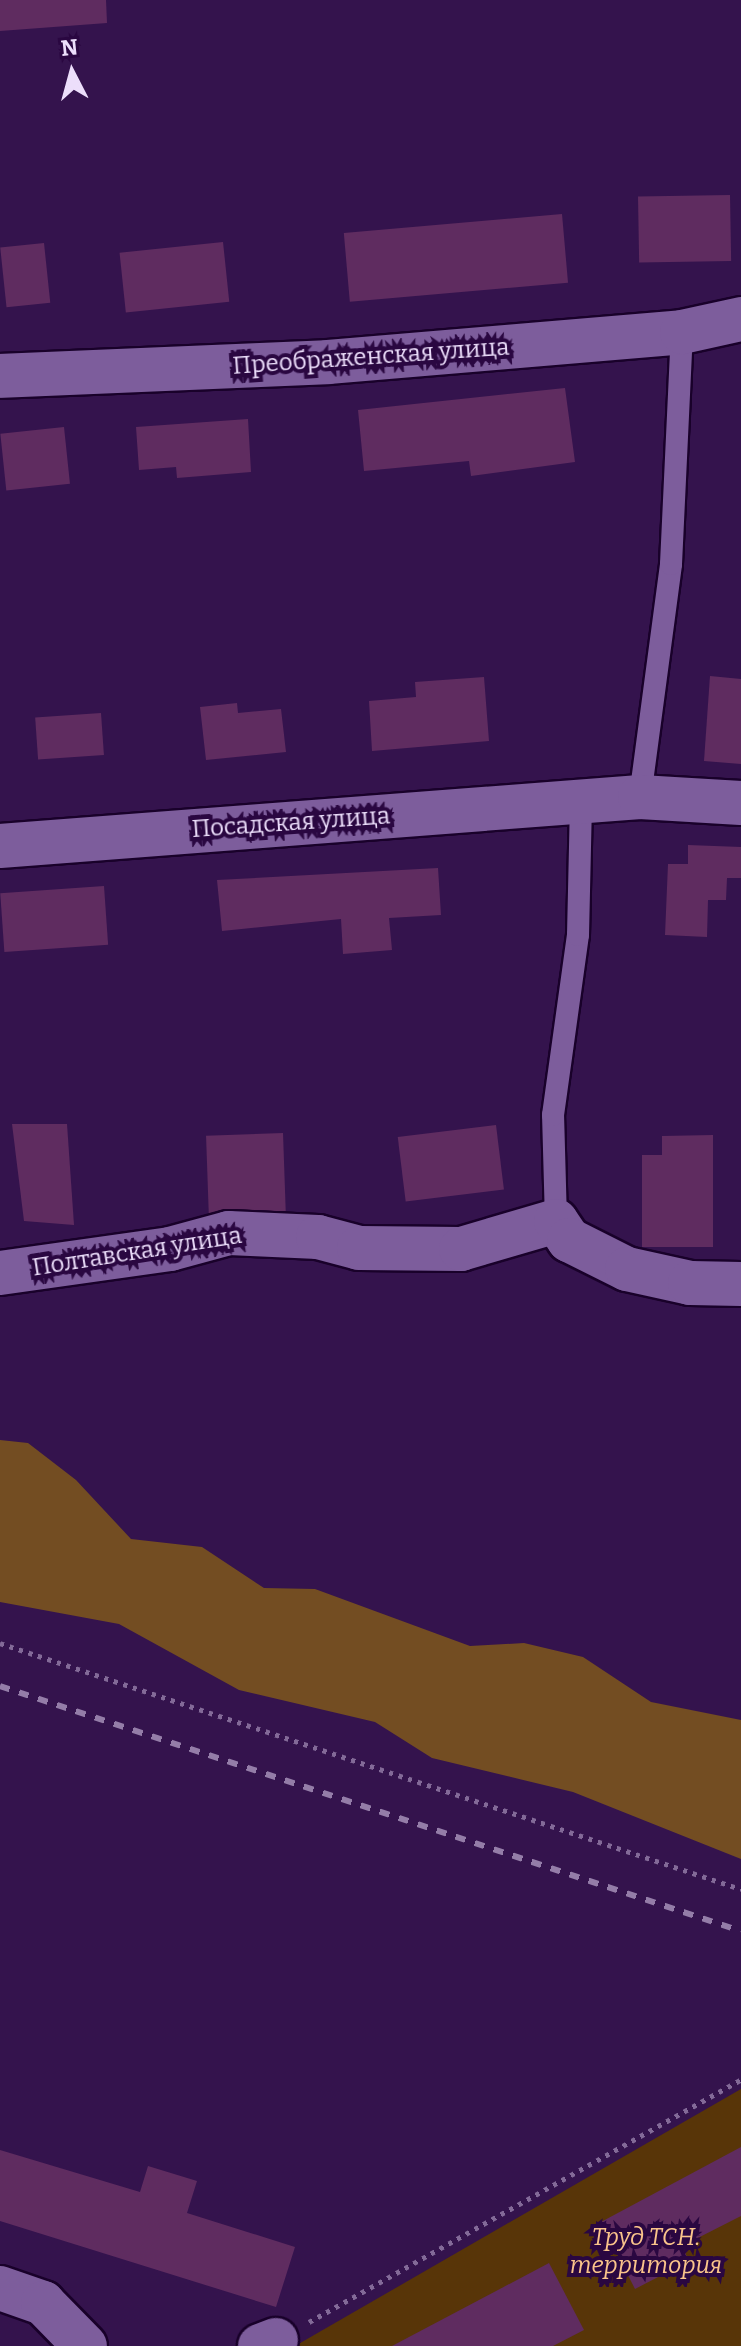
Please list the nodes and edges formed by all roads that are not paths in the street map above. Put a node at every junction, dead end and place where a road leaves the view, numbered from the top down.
1 (741, 319) edge
2 (682, 332) junction
3 (0, 376) edge
4 (640, 797) junction
5 (581, 800) junction
6 (741, 803) edge
7 (0, 846) edge
8 (556, 1221) junction
9 (0, 1273) edge
10 (741, 1284) edge
11 (0, 2288) edge
12 (85, 2346) edge

1 - 2 street, Преображенская улица
2 - 3 street, Преображенская улица
2 - 4 lane
4 - 5 street, Посадская улица
4 - 6 street, Посадская улица
5 - 7 street, Посадская улица
5 - 8 lane
8 - 9 street, Полтавская улица
8 - 10 street
11 - 12 street

